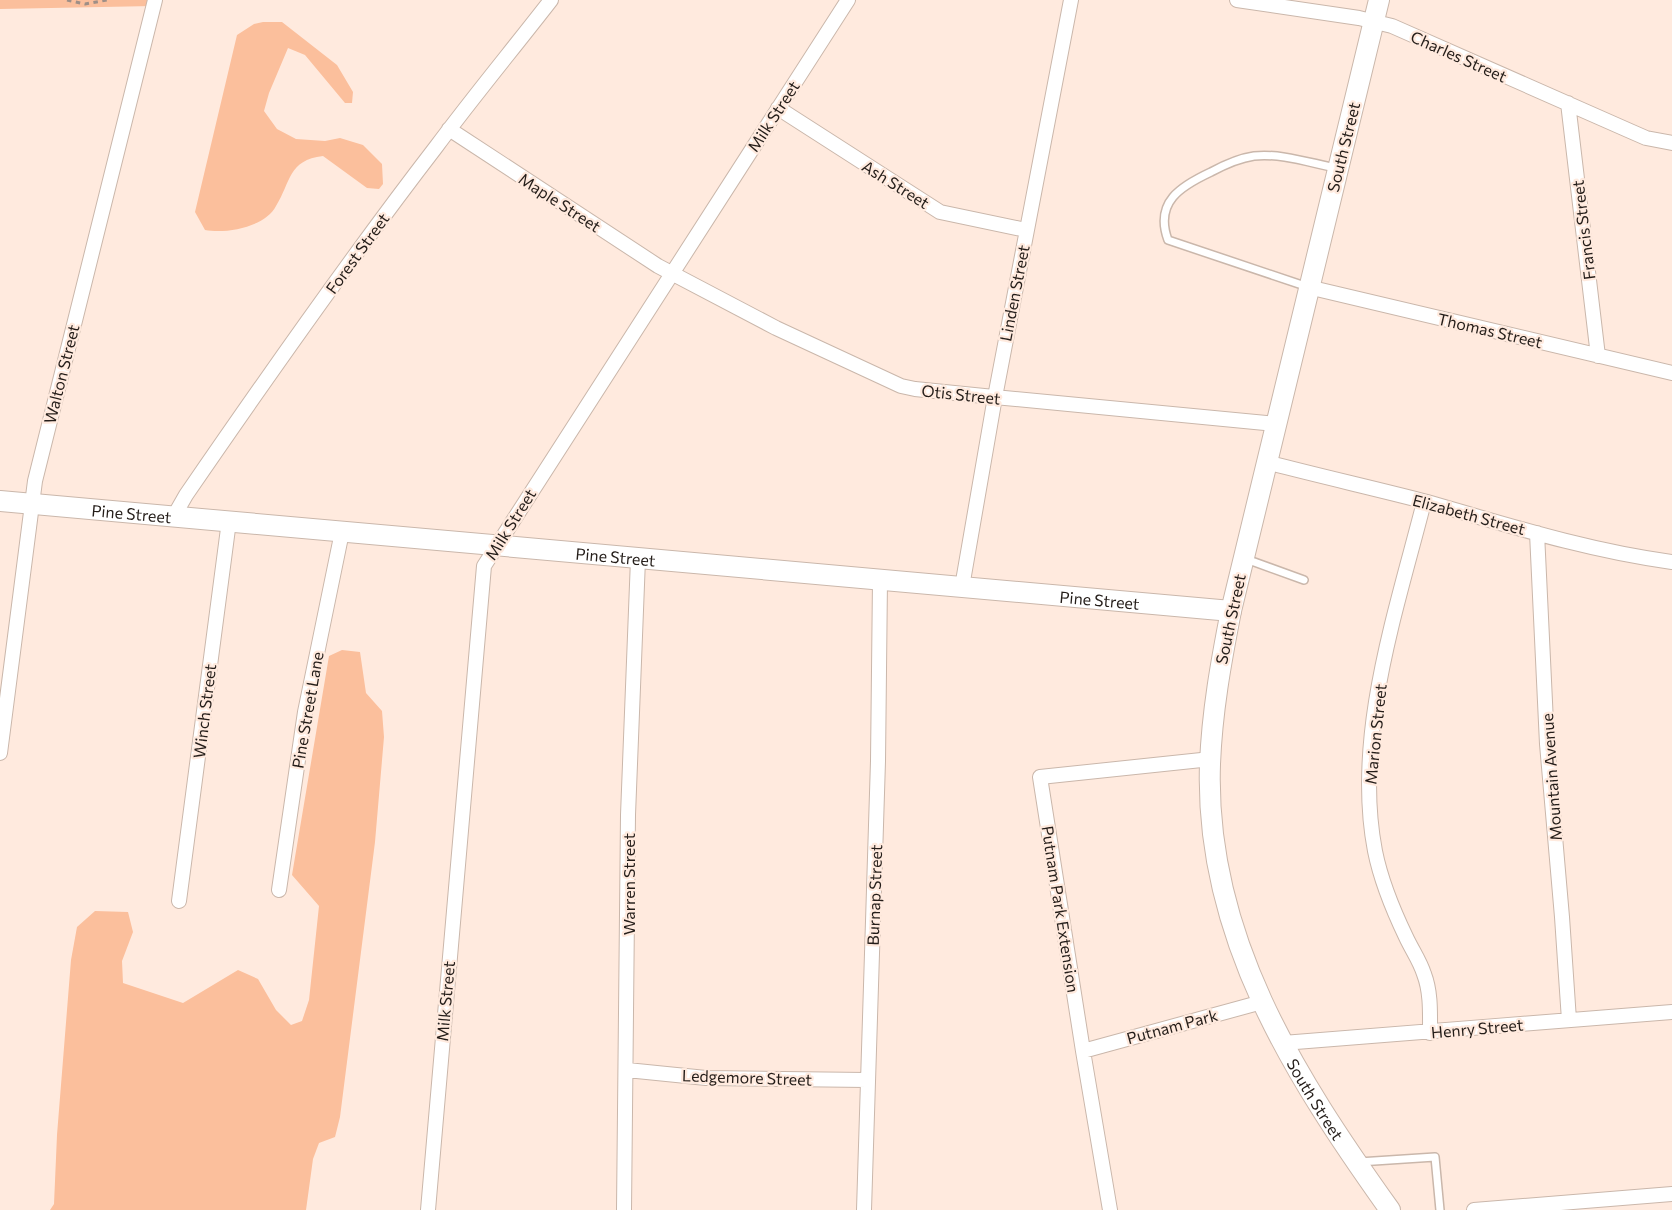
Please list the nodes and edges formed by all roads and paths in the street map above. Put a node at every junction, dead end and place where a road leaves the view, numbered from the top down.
1 (67, 0) edge
2 (107, 0) edge
3 (155, 0) edge
4 (551, 0) edge
5 (848, 0) edge
6 (1071, 0) edge
7 (1237, 0) edge
8 (1379, 0) edge
9 (1374, 21) junction
10 (1568, 104) junction
11 (777, 108) junction
12 (449, 129) junction
13 (1672, 143) edge
14 (1338, 169) junction
15 (1026, 230) junction
16 (672, 272) junction
17 (1308, 288) junction
18 (1599, 356) junction
19 (1672, 373) edge
20 (995, 397) junction
21 (1276, 424) junction
22 (1266, 462) junction
23 (0, 501) edge
24 (1424, 502) junction
25 (30, 504) junction
26 (174, 516) junction
27 (229, 521) junction
28 (342, 532) junction
29 (1538, 533) junction
30 (495, 546) junction
31 (1244, 558) junction
32 (638, 559) junction
33 (1672, 562) edge
34 (880, 580) junction
35 (1304, 580) dead end
36 (962, 587) junction
37 (1231, 611) junction
38 (0, 753) edge
39 (1211, 759) junction
40 (279, 890) dead end
41 (179, 901) dead end
42 (1262, 1002) junction
43 (1672, 1012) edge
44 (1569, 1020) junction
45 (1430, 1033) junction
46 (1283, 1044) junction
47 (1083, 1051) junction
48 (627, 1070) junction
49 (867, 1080) junction
50 (1356, 1163) junction
51 (1672, 1194) edge
52 (1648, 1203) edge
53 (428, 1210) edge
54 (624, 1210) edge
55 (864, 1210) edge
56 (1110, 1210) edge
57 (1390, 1210) edge
58 (1440, 1210) edge
59 (1474, 1210) edge

1 - 2 path
3 - 25 street, Walton Street
4 - 12 street, Forest Street
5 - 11 street, Milk Street
6 - 15 street, Linden Street
7 - 9 street, Charles Street
8 - 9 main road, South Street
9 - 10 street, Charles Street
9 - 14 main road, South Street
10 - 13 street, Charles Street
10 - 18 street, Francis Street
11 - 15 street, Ash Street
11 - 16 street, Milk Street
12 - 16 street, Maple Street
12 - 26 street, Forest Street
14 - 17 main road, South Street
14 - 17 lane
15 - 20 street, Linden Street
16 - 20 street, Otis Street
16 - 30 street, Milk Street
17 - 18 street, Thomas Street
17 - 21 main road, South Street
18 - 19 street, Thomas Street
20 - 21 street, Otis Street
20 - 36 street, Linden Street
21 - 22 main road, South Street
22 - 24 street, Elizabeth Street
22 - 31 main road, South Street
23 - 25 main road, Pine Street
24 - 29 street, Elizabeth Street
24 - 45 street, Marion Street
25 - 26 main road, Pine Street
25 - 38 street, Walton Street
26 - 27 main road, Pine Street
27 - 28 main road, Pine Street
27 - 41 street, Winch Street
28 - 30 main road, Pine Street
28 - 40 street, Pine Street Lane
29 - 33 street, Elizabeth Street
29 - 44 street, Mountain Avenue
30 - 32 main road, Pine Street
30 - 53 street, Milk Street
31 - 35 lane
31 - 37 main road, South Street
32 - 34 main road, Pine Street
32 - 48 street, Warren Street
34 - 36 main road, Pine Street
34 - 49 street, Burnap Street
36 - 37 main road, Pine Street
37 - 39 main road, South Street
39 - 42 main road, South Street
39 - 47 street, Putnam Park Extension
42 - 46 main road, South Street
42 - 47 street, Putnam Park
43 - 44 street, Henry Street
44 - 45 street, Henry Street
45 - 46 street, Henry Street
46 - 50 main road, South Street
47 - 56 street, Putnam Park Extension
48 - 49 street, Ledgemore Street
48 - 54 street, Warren Street
49 - 55 street, Burnap Street
50 - 57 main road, South Street
50 - 58 lane
51 - 52 street
52 - 59 street

